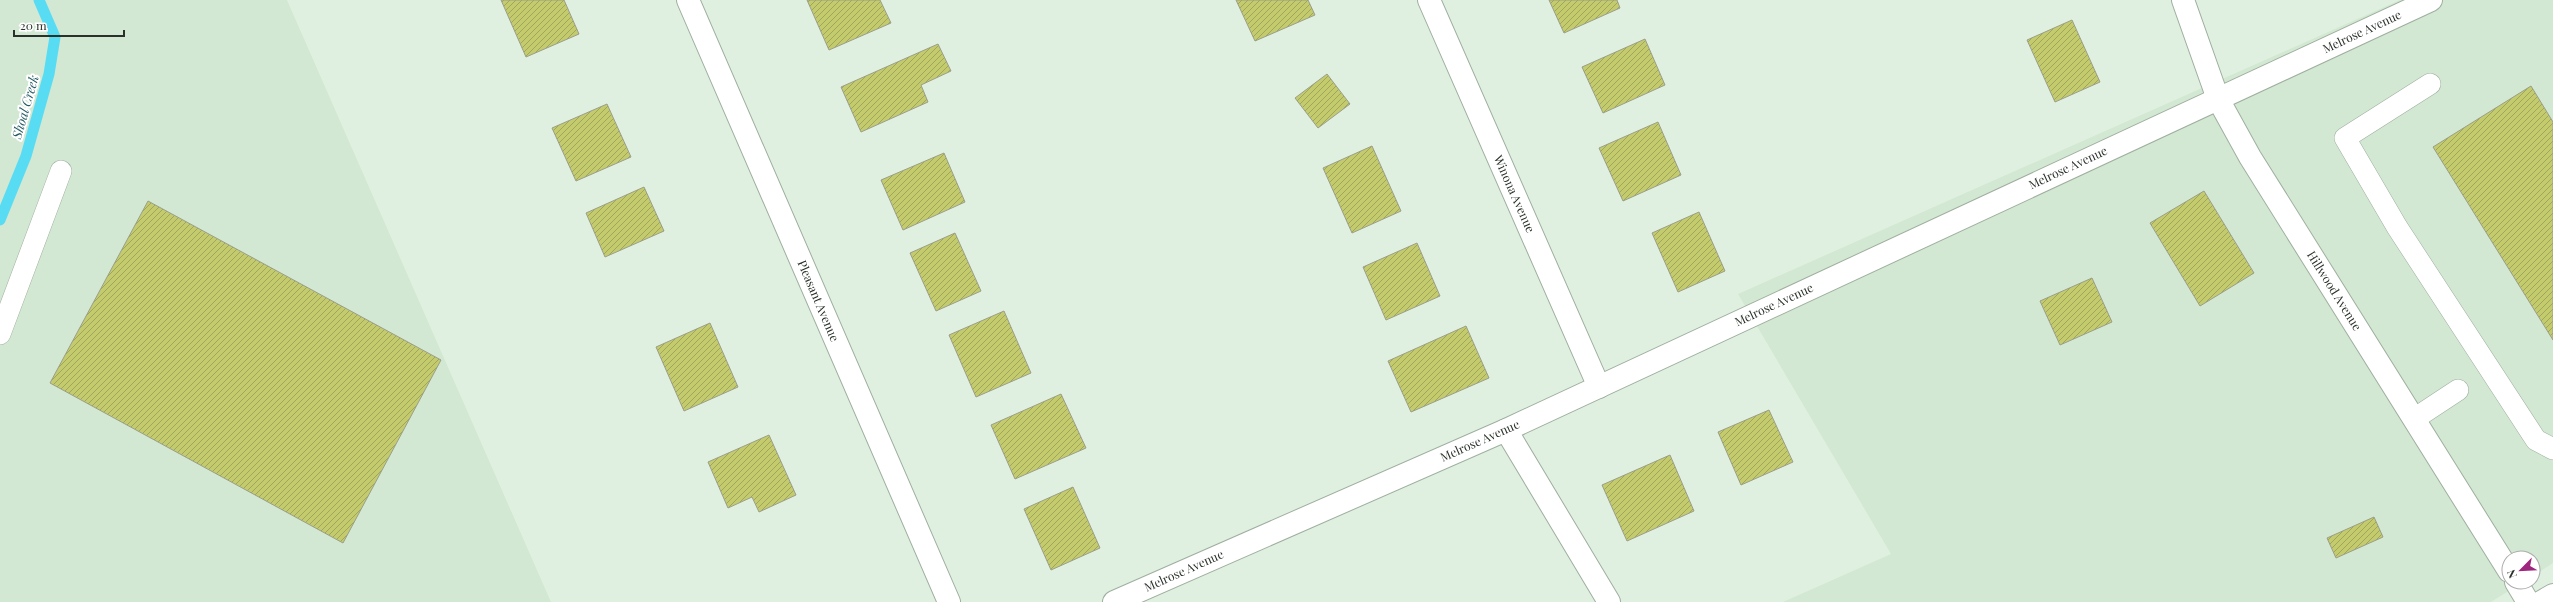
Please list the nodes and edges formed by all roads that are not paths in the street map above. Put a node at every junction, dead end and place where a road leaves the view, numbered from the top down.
1 (688, 0) edge
2 (1429, 0) edge
3 (2183, 0) edge
4 (2431, 0) edge
5 (2430, 84) dead end
6 (2218, 98) junction
7 (61, 171) dead end
8 (0, 334) edge
9 (1599, 387) junction
10 (2458, 390) dead end
11 (2414, 419) junction
12 (1506, 430) junction
13 (2553, 449) edge
14 (2501, 558) edge
15 (2521, 590) edge
16 (2553, 595) edge
17 (949, 602) edge
18 (1114, 602) edge
19 (1609, 602) edge
20 (2528, 602) edge
21 (2542, 602) edge

1 - 17 street, Pleasant Avenue
2 - 9 street, Winona Avenue
3 - 6 street, Hillwood Avenue
4 - 6 street, Melrose Avenue
5 - 13 lane
6 - 9 street, Melrose Avenue
6 - 11 street, Hillwood Avenue
7 - 8 lane
9 - 12 street, Melrose Avenue
10 - 11 lane
11 - 14 street, Hillwood Avenue
12 - 18 street, Melrose Avenue
12 - 19 street
15 - 20 street
16 - 21 street

